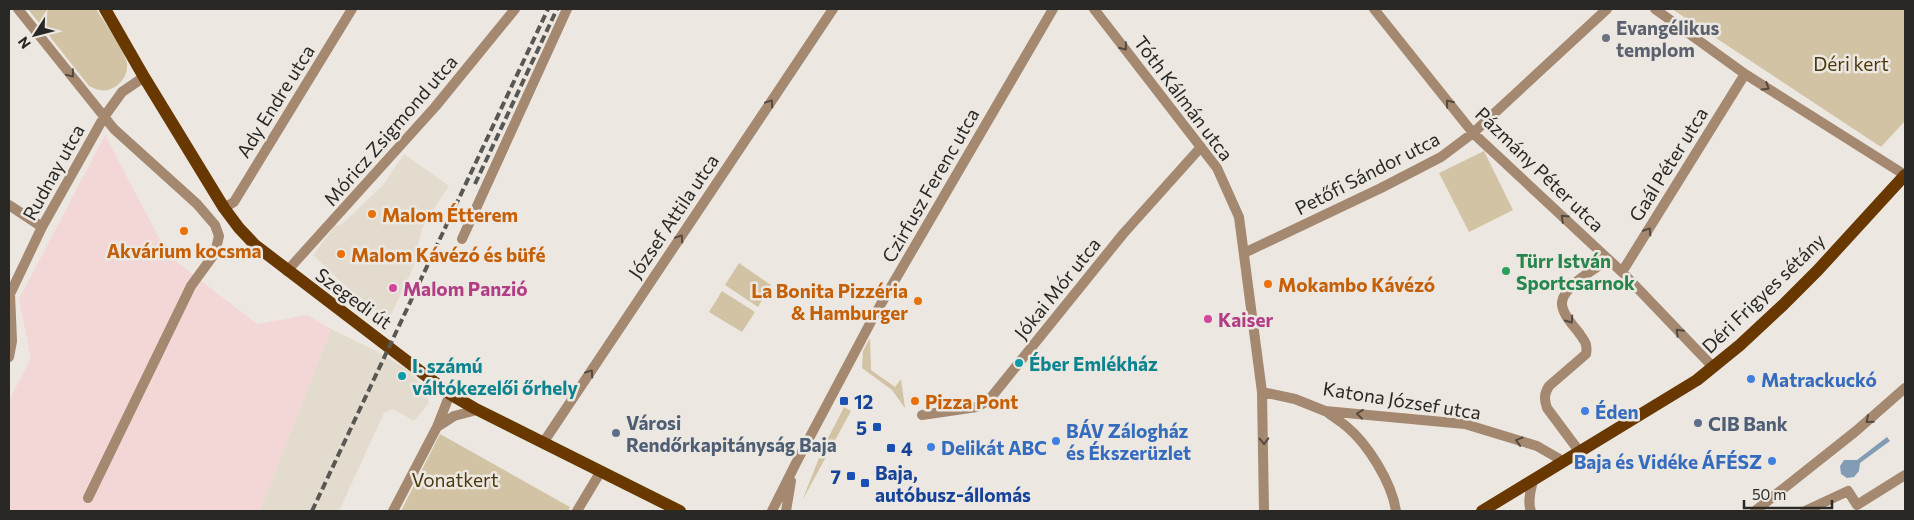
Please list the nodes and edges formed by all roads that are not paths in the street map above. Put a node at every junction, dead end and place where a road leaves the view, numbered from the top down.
1 (18, 9) edge
2 (105, 9) edge
3 (352, 9) edge
4 (515, 9) edge
5 (567, 9) edge
6 (833, 9) edge
7 (1053, 9) edge
8 (1094, 9) edge
9 (1374, 9) edge
10 (1607, 9) edge
11 (1654, 9) edge
12 (1745, 74) junction
13 (144, 77) junction
14 (104, 117) junction
15 (1473, 133) junction
16 (1201, 147) junction
17 (1905, 175) edge
18 (9, 205) edge
19 (224, 208) junction
20 (42, 227) junction
21 (462, 239) dead end
22 (1244, 253) junction
23 (1608, 260) junction
24 (287, 271) junction
25 (1622, 272) junction
26 (9, 357) edge
27 (1713, 367) junction
28 (1905, 388) edge
29 (1262, 392) junction
30 (450, 394) junction
31 (477, 410) junction
32 (1325, 410) junction
33 (922, 415) dead end
34 (436, 426) junction
35 (543, 442) junction
36 (1579, 451) junction
37 (1563, 461) junction
38 (796, 463) junction
39 (601, 471) junction
40 (1905, 475) edge
41 (1533, 480) junction
42 (88, 498) dead end
43 (393, 511) edge
44 (577, 511) edge
45 (680, 511) edge
46 (772, 511) edge
47 (786, 511) edge
48 (1264, 511) edge
49 (1396, 511) edge
50 (1482, 511) edge
51 (1531, 511) edge
52 (1755, 511) edge
53 (1805, 511) edge

1 -> 14 street
2 - 13 main road, Szegedi út
3 - 19 street, Ady Endre utca
4 - 24 street, Móricz Zsigmond utca
5 - 21 street
35 -> 6 street, József Attila utca
7 - 38 street, Czirfusz Ferenc utca
8 -> 16 street, Tóth Kálmán utca
15 -> 9 street, Pázmány Péter utca
10 - 15 street, Petőfi Sándor utca
11 - 12 street
12 -> 17 street
25 -> 12 street, Gaál Péter utca
13 - 14 street, Rudnay utca
13 - 19 main road, Szegedi út
14 - 20 street, Rudnay utca
14 - 42 street
15 - 22 street, Petőfi Sándor utca
23 -> 15 street, Pázmány Péter utca
16 - 22 street, Tóth Kálmán utca
16 - 33 street, Jókai Mór utca
17 - 27 main road, Déri Frigyes sétány
18 - 20 street
19 - 24 main road, Szegedi út
20 - 26 street, Rudnay utca
22 - 29 street, Tóth Kálmán utca
23 - 25 street, Pázmány Péter utca
23 -> 36 street
24 - 30 main road, Szegedi út
27 -> 25 street, Pázmány Péter utca
27 - 36 main road, Déri Frigyes sétány
28 -> 52 street
29 - 32 street, Katona József utca
29 -> 48 street, Tóth Kálmán utca
30 - 31 main road, Szegedi út
30 - 34 street
31 - 34 street
31 - 35 main road, Szegedi út
37 -> 32 street, Katona József utca
32 - 49 street
34 - 43 street
35 - 39 main road, Szegedi út
36 - 37 main road, Déri Frigyes sétány
37 - 41 main road, Déri Frigyes sétány
38 - 46 street
38 - 47 street
39 - 44 street
39 - 45 main road, Szegedi út
40 - 53 street
41 - 50 main road, Déri Frigyes sétány
41 - 51 street

